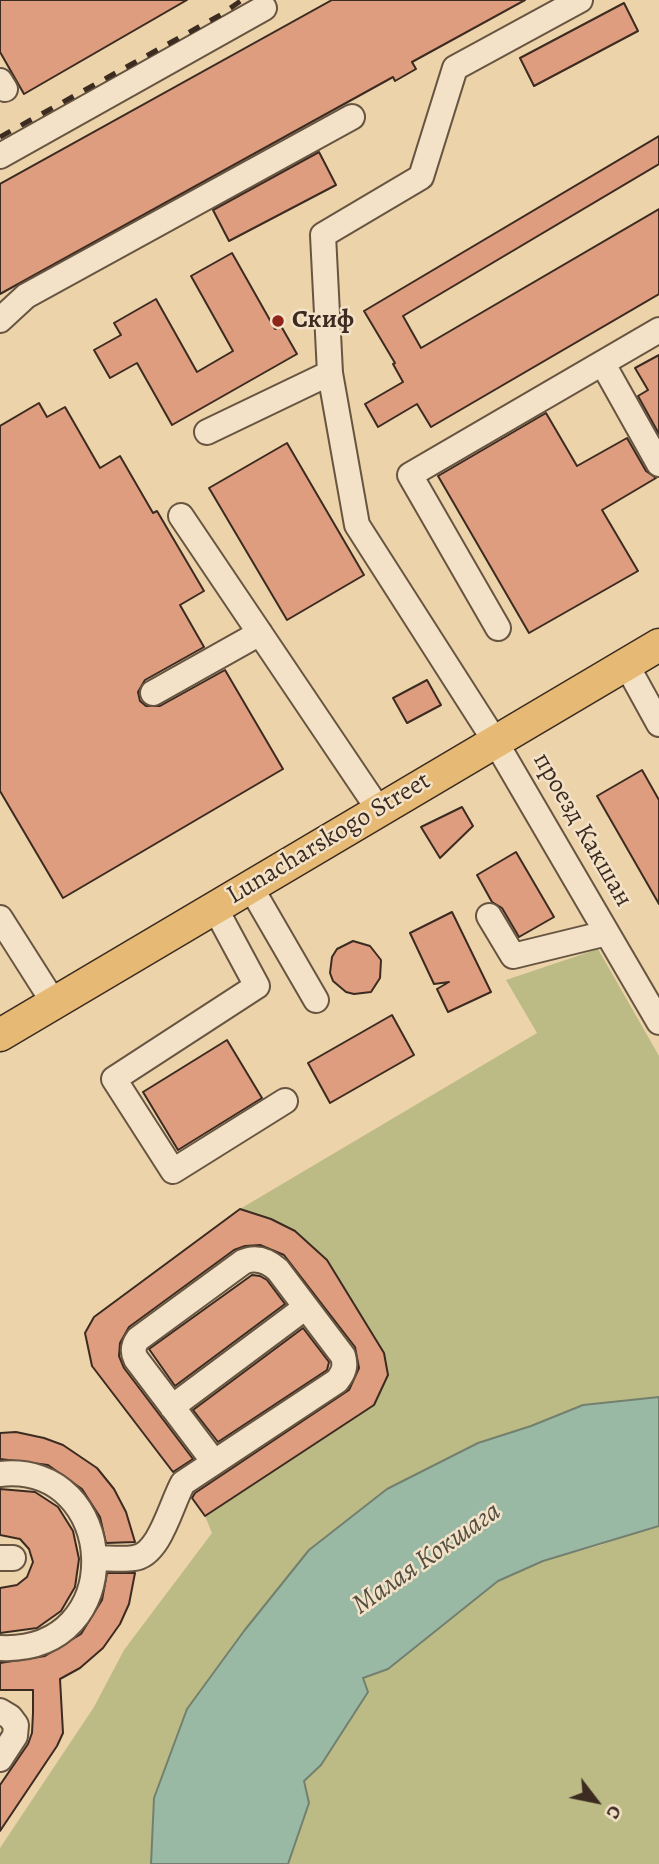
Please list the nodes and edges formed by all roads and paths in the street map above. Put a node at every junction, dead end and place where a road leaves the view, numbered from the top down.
1 (580, 0) edge
2 (264, 8) dead end
3 (352, 117) dead end
4 (0, 156) edge
5 (0, 320) edge
6 (659, 330) edge
7 (603, 364) junction
8 (330, 373) junction
9 (207, 432) dead end
10 (659, 464) edge
11 (181, 516) dead end
12 (498, 628) dead end
13 (260, 633) junction
14 (659, 645) edge
15 (626, 664) junction
16 (153, 692) dead end
17 (659, 724) edge
18 (495, 741) junction
19 (379, 810) junction
20 (250, 886) junction
21 (215, 908) junction
22 (489, 916) dead end
23 (0, 918) edge
24 (607, 933) junction
25 (316, 1000) dead end
26 (54, 1003) junction
27 (659, 1021) edge
28 (0, 1035) edge
29 (285, 1101) dead end
30 (306, 1307) junction
31 (172, 1407) junction
32 (214, 1462) junction
33 (0, 1474) edge
34 (96, 1558) junction
35 (0, 1648) edge
36 (0, 1710) edge
37 (0, 1759) edge

1 - 8 street, проезд Какшан
2 - 4 street
3 - 5 street
6 - 7 street
7 - 10 street
7 - 12 street
8 - 9 street
8 - 18 street, проезд Какшан
11 - 13 street
13 - 16 street
13 - 19 street
14 - 15 main road, Lunacharskogo Street
15 - 17 street
15 - 18 main road, Lunacharskogo Street
18 - 19 main road, Lunacharskogo Street
18 - 24 street, проезд Какшан
19 - 20 main road, Lunacharskogo Street
20 - 21 main road, Lunacharskogo Street
20 - 25 street
21 - 26 main road, Lunacharskogo Street
21 - 29 street
22 - 24 street
23 - 26 street
24 - 27 street, проезд Какшан
26 - 28 main road, Lunacharskogo Street
30 - 31 street
30 - 31 street
30 - 32 street
31 - 32 street
32 - 34 street
33 - 34 street
34 - 35 street
36 - 37 street

